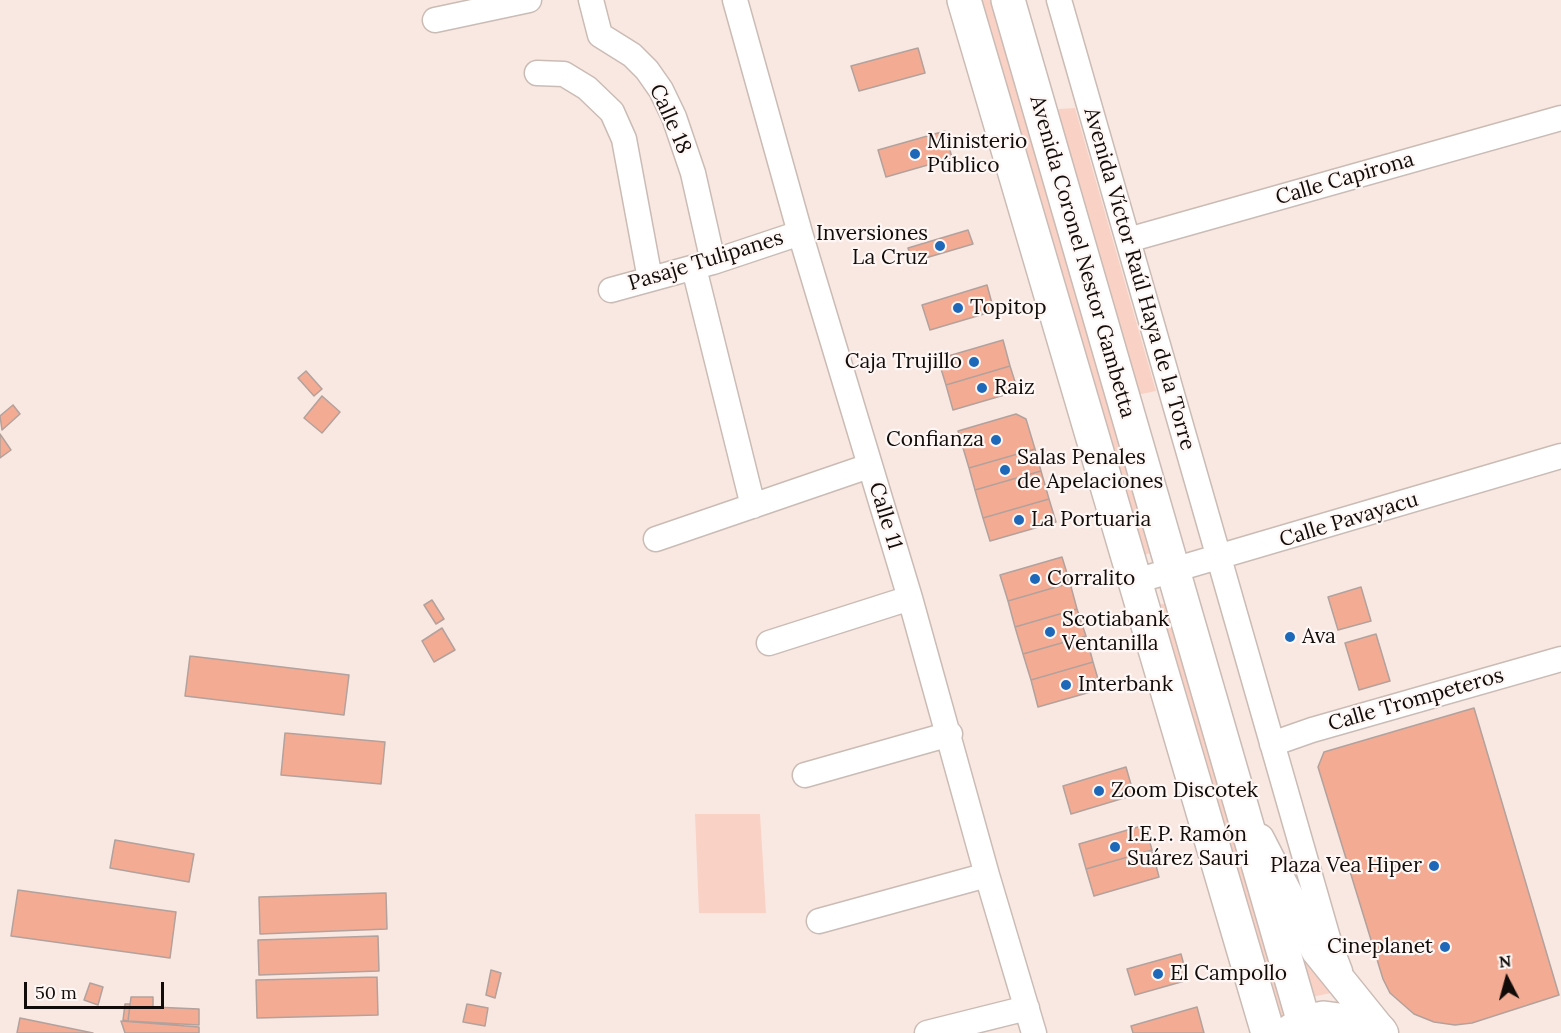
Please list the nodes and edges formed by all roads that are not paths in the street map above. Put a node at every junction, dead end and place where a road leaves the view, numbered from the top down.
1 (529, 0) edge
2 (591, 0) edge
3 (735, 0) edge
4 (964, 0) edge
5 (1008, 0) edge
6 (1059, 0) edge
7 (435, 20) dead end
8 (537, 73) dead end
9 (1561, 118) edge
10 (800, 233) junction
11 (1128, 240) junction
12 (704, 265) junction
13 (650, 279) junction
14 (612, 290) dead end
15 (1561, 456) edge
16 (869, 466) junction
17 (753, 506) junction
18 (656, 539) dead end
19 (1220, 558) junction
20 (1173, 571) junction
21 (1136, 581) junction
22 (910, 598) junction
23 (770, 643) dead end
24 (1561, 659) edge
25 (950, 734) junction
26 (1272, 744) junction
27 (805, 774) dead end
28 (1242, 807) junction
29 (987, 875) junction
30 (819, 921) dead end
31 (1347, 988) junction
32 (1027, 1008) junction
33 (1300, 1029) edge
34 (938, 1032) edge
35 (1381, 1032) edge
36 (1034, 1033) edge
37 (1268, 1033) edge

1 - 7 street
2 - 12 street, Calle 18
3 - 10 street, Calle 11
4 - 21 highway, Avenida Coronel Nestor Gambetta
5 - 20 highway, Avenida Coronel Nestor Gambetta
6 - 11 street, Avenida Víctor Raúl Haya de la Torre
8 - 13 street
9 - 11 street, Calle Capirona
10 - 12 street, Pasaje Tulipanes
10 - 16 street, Calle 11
11 - 19 street, Avenida Víctor Raúl Haya de la Torre
12 - 13 street, Pasaje Tulipanes
12 - 17 street, Calle 18
13 - 14 street, Pasaje Tulipanes
15 - 19 street, Calle Pavayacu
16 - 17 street
16 - 22 street, Calle 11
17 - 18 street
19 - 20 street, Calle Pavayacu
19 - 26 street, Avenida Víctor Raúl Haya de la Torre
20 - 21 street, Calle Pavayacu
20 - 28 highway, Avenida Coronel Nestor Gambetta
21 - 37 highway, Avenida Coronel Nestor Gambetta
22 - 23 street
22 - 25 street, Calle 11
24 - 26 street, Calle Trompeteros
25 - 27 street
25 - 29 street, Calle 11
26 - 31 street, Avenida Víctor Raúl Haya de la Torre
28 - 31 main road
28 - 33 highway, Avenida Coronel Nestor Gambetta
29 - 30 street
29 - 32 street, Calle 11
31 - 35 main road
32 - 34 street
32 - 36 street, Calle 11
33 - 35 highway

